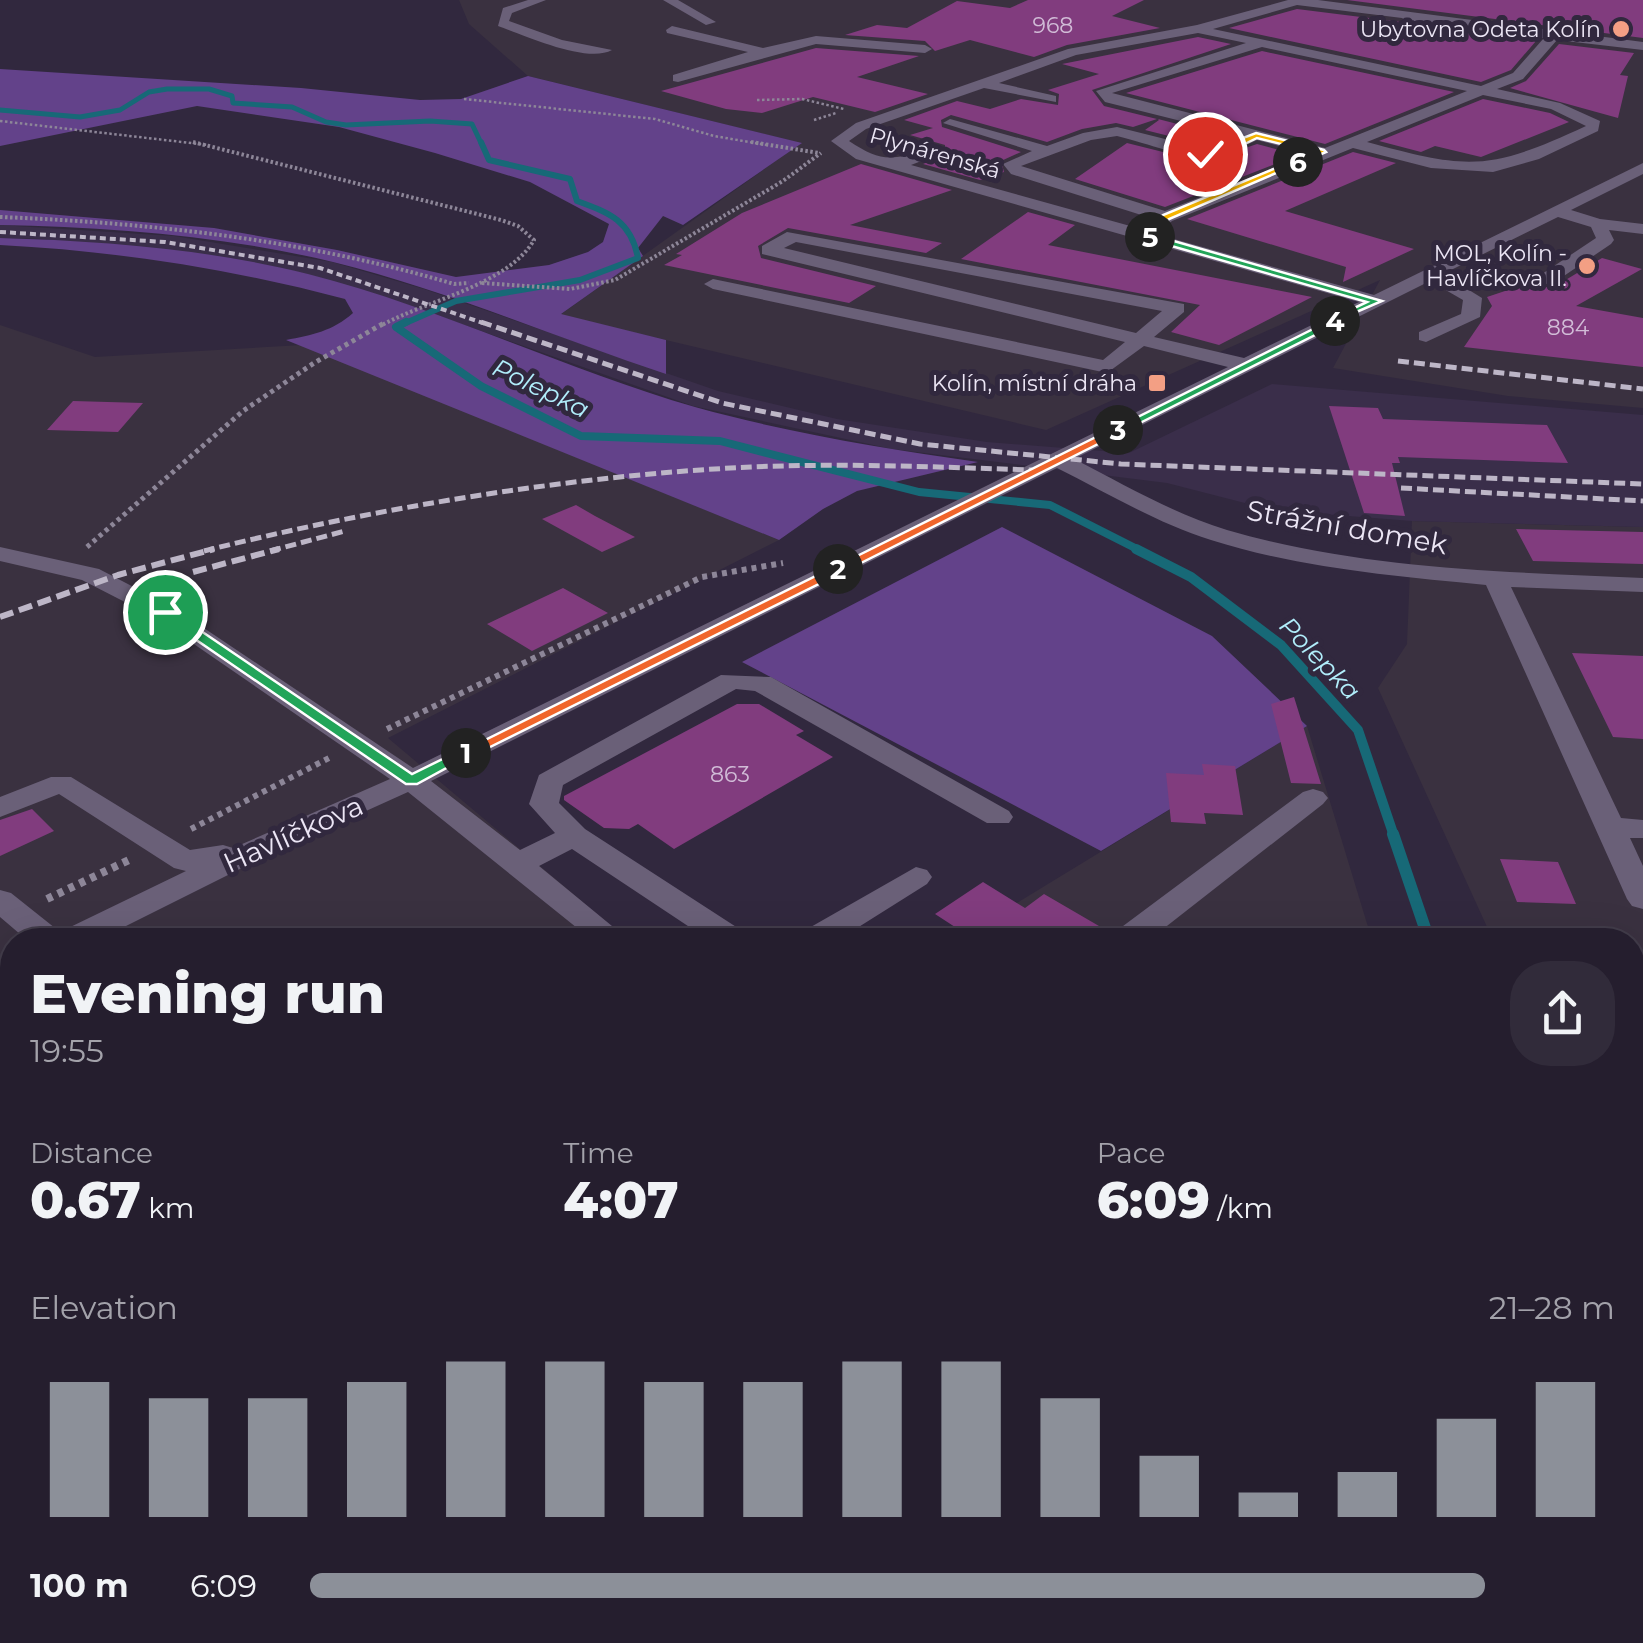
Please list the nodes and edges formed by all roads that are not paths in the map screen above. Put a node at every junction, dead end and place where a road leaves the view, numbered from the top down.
1 (540, 0) edge
2 (669, 0) edge
3 (1299, 1) edge
4 (1501, 15) dead end
5 (1408, 18) dead end
6 (1431, 18) dead end
7 (710, 22) dead end
8 (1490, 28) junction
9 (1198, 29) junction
10 (672, 30) dead end
11 (1554, 36) junction
12 (1257, 44) junction
13 (1643, 46) edge
14 (925, 49) dead end
15 (604, 50) dead end
16 (762, 52) junction
17 (678, 78) dead end
18 (982, 83) junction
19 (1482, 90) junction
20 (1052, 98) dead end
21 (950, 124) dead end
22 (1256, 136) junction
23 (910, 142) dead end
24 (1350, 142) junction
25 (1048, 151) junction
26 (1322, 152) junction
27 (1012, 164) junction
28 (896, 166) junction
29 (1643, 168) edge
30 (972, 180) junction
31 (1557, 211) junction
32 (1598, 224) junction
33 (1643, 229) edge
34 (1149, 232) junction
35 (1203, 260) junction
36 (1428, 276) junction
37 (1250, 278) dead end
38 (713, 284) dead end
39 (1376, 301) junction
40 (1426, 336) dead end
41 (1141, 340) junction
42 (1246, 365) junction
43 (1058, 460) junction
44 (0, 554) edge
45 (1495, 580) junction
46 (1643, 585) edge
47 (411, 780) junction
48 (1313, 798) dead end
49 (0, 808) edge
50 (998, 817) dead end
51 (1607, 827) junction
52 (1643, 829) edge
53 (574, 836) junction
54 (251, 851) junction
55 (517, 864) junction
56 (916, 876) dead end
57 (1643, 899) edge
58 (0, 900) edge
59 (34, 928) edge
60 (95, 928) edge
61 (598, 928) edge
62 (714, 928) edge
63 (833, 928) edge
64 (1144, 928) edge

1 - 15 street
2 - 7 street
3 - 6 street
3 - 9 street, Plynárenská
4 - 8 street
5 - 8 street
8 - 11 street
9 - 12 street
9 - 18 street, Plynárenská
10 - 16 street
11 - 13 street
11 - 19 street
12 - 19 street
12 - 22 street
14 - 16 street
16 - 17 street
18 - 20 street
18 - 28 street, Plynárenská
19 - 24 street
19 - 24 street
21 - 25 street
22 - 25 street
22 - 26 street
23 - 28 street
24 - 26 street
25 - 27 street
26 - 34 street
27 - 30 street
27 - 34 street
28 - 30 street, Plynárenská
29 - 31 street, Havlíčkova
30 - 34 street, Plynárenská
31 - 32 street
31 - 36 street, Havlíčkova
32 - 33 street
32 - 36 street
34 - 35 street
35 - 37 street
35 - 39 street
36 - 39 street, Havlíčkova
36 - 40 street
38 - 41 street
39 - 42 street, Havlíčkova
41 - 41 street
41 - 42 street
42 - 43 street, Havlíčkova
43 - 45 street, Strážní domek
43 - 47 street, Havlíčkova
44 - 47 street
45 - 46 street, Strážní domek
45 - 51 street
47 - 54 street, Havlíčkova
47 - 55 street
48 - 64 street
49 - 54 street
50 - 53 street
51 - 52 street
51 - 57 street
53 - 55 street
53 - 62 street
54 - 60 street, Havlíčkova
55 - 61 street
56 - 63 street
58 - 59 street

